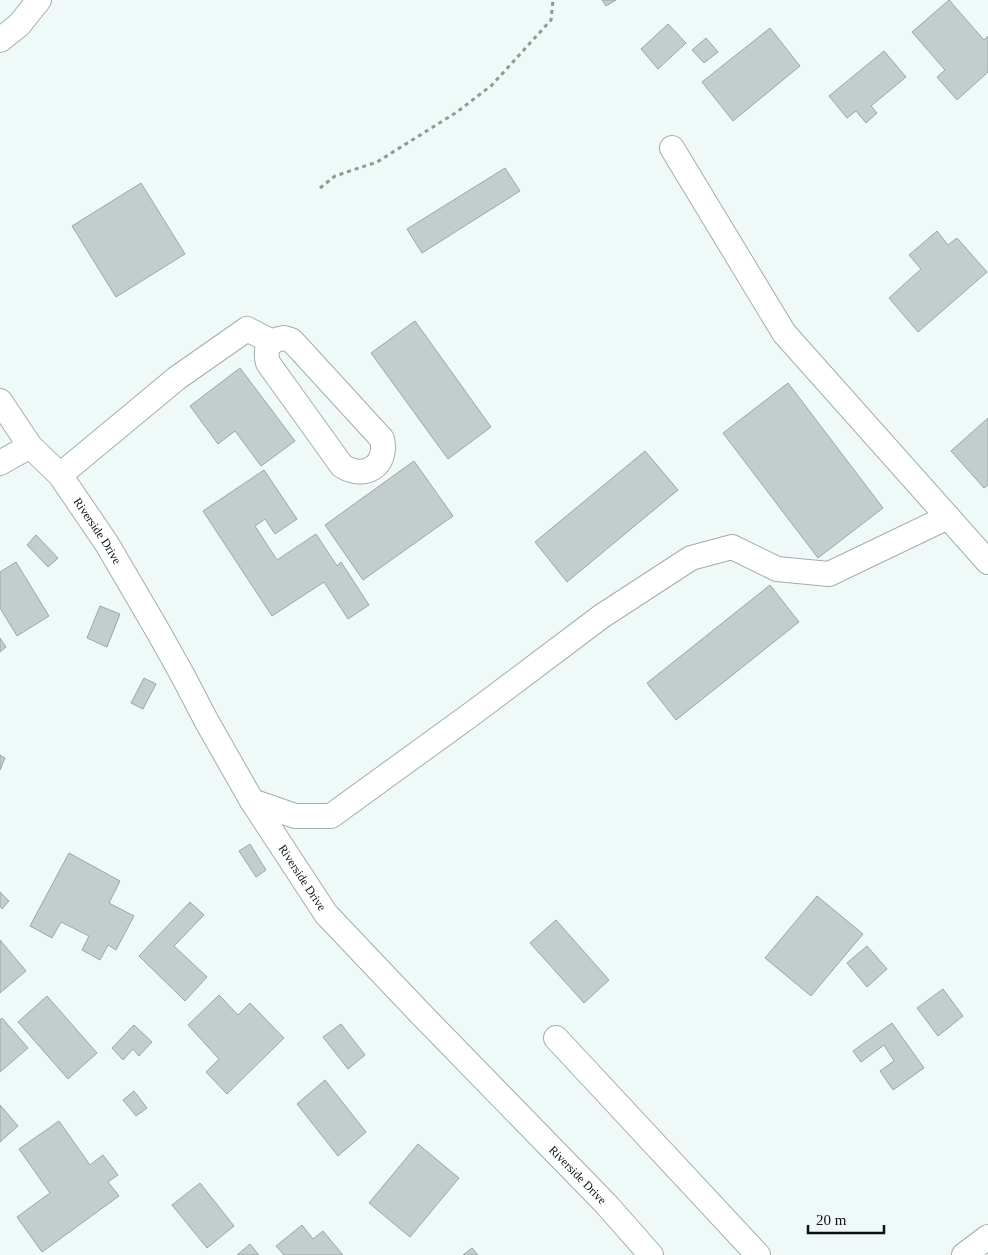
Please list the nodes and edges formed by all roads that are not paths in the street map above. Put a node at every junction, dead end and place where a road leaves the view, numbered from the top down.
1 (39, 0) edge
2 (0, 40) edge
3 (672, 148) dead end
4 (272, 342) junction
5 (0, 401) edge
6 (30, 446) junction
7 (0, 463) edge
8 (60, 475) junction
9 (948, 517) junction
10 (988, 562) edge
11 (252, 801) junction
12 (556, 1038) dead end
13 (988, 1237) edge
14 (651, 1255) edge
15 (758, 1255) edge
16 (964, 1255) edge

1 - 2 street
3 - 9 street
4 - 4 street
4 - 8 street
5 - 6 street, Riverside Drive
6 - 7 street
6 - 8 street, Riverside Drive
8 - 11 street, Riverside Drive
9 - 10 street
9 - 11 street
11 - 14 street, Riverside Drive
12 - 15 street
13 - 16 street

